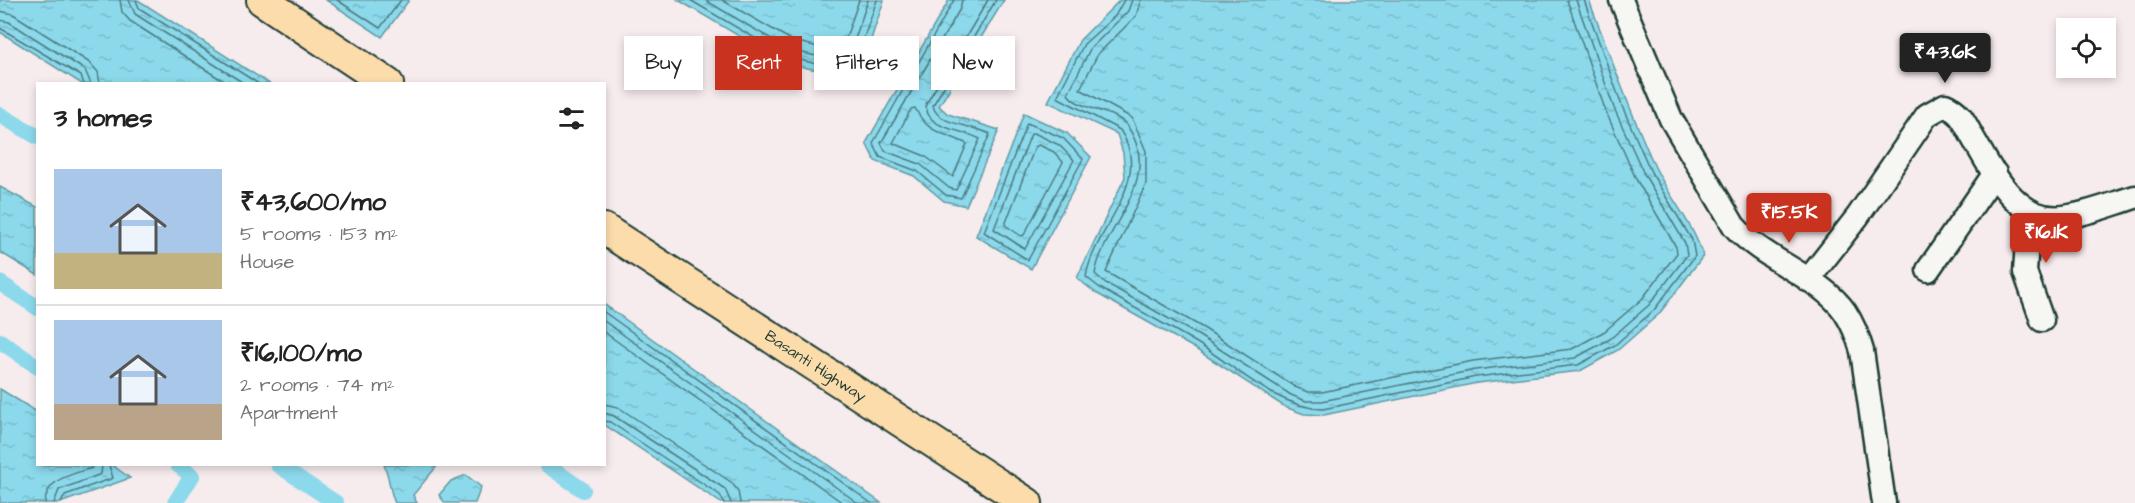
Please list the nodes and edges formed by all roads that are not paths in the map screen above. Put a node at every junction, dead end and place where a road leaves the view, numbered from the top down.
1 (262, 0) edge
2 (1621, 0) edge
3 (385, 82) edge
4 (1995, 173) junction
5 (2135, 197) edge
6 (2029, 212) junction
7 (606, 230) edge
8 (1929, 270) dead end
9 (1808, 280) junction
10 (2042, 320) dead end
11 (1027, 503) edge
12 (1884, 503) edge

1 - 3 main road
2 - 9 street
4 - 6 street
4 - 8 street
4 - 9 street
5 - 6 street
6 - 10 street
7 - 11 main road, Basanti Highway
9 - 12 street

